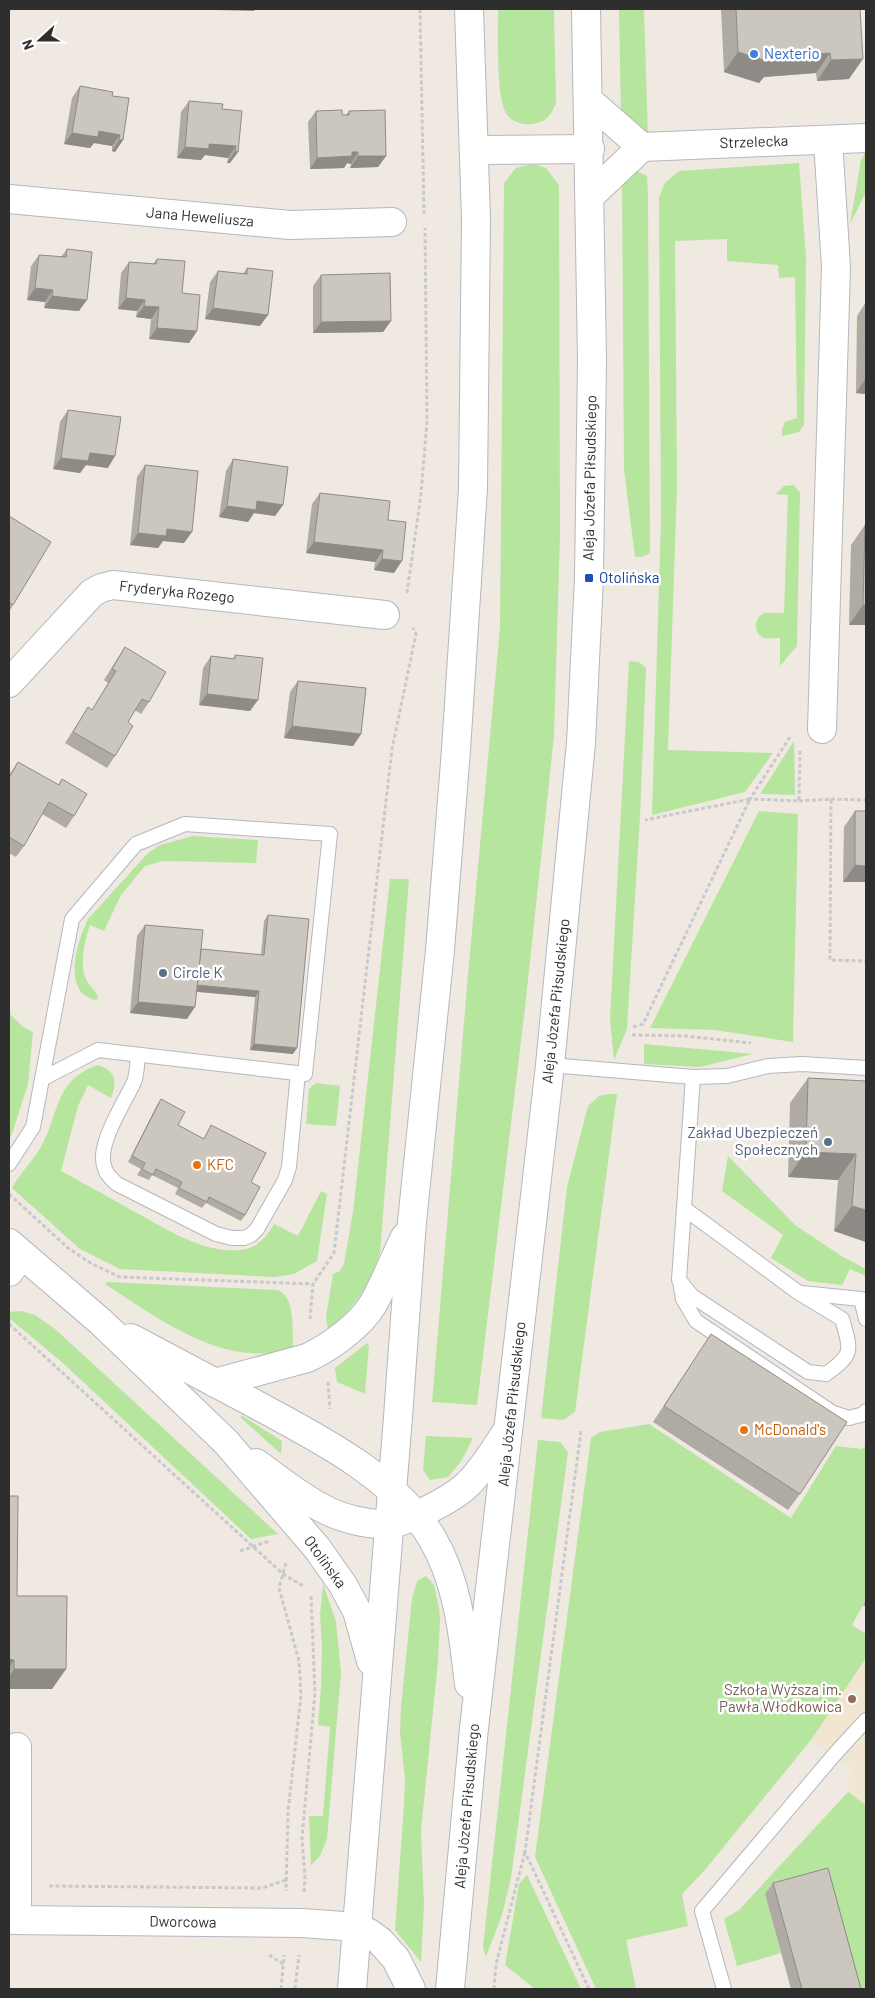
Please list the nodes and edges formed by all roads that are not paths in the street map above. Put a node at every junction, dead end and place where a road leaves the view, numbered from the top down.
1 (469, 9) edge
2 (586, 9) edge
3 (588, 100) junction
4 (866, 138) edge
5 (828, 140) junction
6 (642, 147) junction
7 (590, 149) junction
8 (474, 150) junction
9 (590, 196) junction
10 (9, 199) edge
11 (392, 222) dead end
12 (395, 608) road end
13 (9, 682) edge
14 (822, 729) dead end
15 (138, 1055) junction
16 (550, 1065) junction
17 (866, 1068) edge
18 (298, 1073) junction
19 (693, 1078) junction
20 (42, 1079) junction
21 (9, 1164) edge
22 (685, 1209) junction
23 (412, 1222) junction
24 (13, 1257) edge
25 (679, 1280) junction
26 (799, 1293) junction
27 (864, 1300) edge
28 (866, 1319) edge
29 (101, 1322) junction
30 (215, 1383) junction
31 (866, 1413) edge
32 (509, 1427) junction
33 (226, 1442) junction
34 (392, 1492) junction
35 (415, 1516) junction
36 (389, 1524) junction
37 (374, 1705) junction
38 (866, 1720) edge
39 (474, 1728) junction
40 (18, 1747) dead end
41 (13, 1920) edge
42 (357, 1927) junction
43 (352, 1989) edge
44 (411, 1989) edge
45 (450, 1989) edge
46 (723, 1989) edge

1 - 8 main road
2 - 3 main road, Aleja Józefa Piłsudskiego
3 - 6 main road
3 - 7 main road, Aleja Józefa Piłsudskiego
4 - 5 main road, Strzelecka
5 - 6 main road, Strzelecka
5 - 14 main road
6 - 9 main road
7 - 8 main road
7 - 9 main road, Aleja Józefa Piłsudskiego
8 - 23 main road
9 - 16 main road, Aleja Józefa Piłsudskiego
10 - 11 main road, Jana Heweliusza
12 - 13 main road, Fryderyka Rozego
15 - 18 lane
15 - 18 lane
15 - 20 lane
16 - 19 lane
16 - 32 main road, Aleja Józefa Piłsudskiego
17 - 19 lane
18 - 20 lane
19 - 22 lane
20 - 21 lane
22 - 25 lane
22 - 26 lane
23 - 30 main road
23 - 34 main road
24 - 29 main road, Otolińska
25 - 26 lane
25 - 31 lane
26 - 27 lane
27 - 28 lane
29 - 30 main road, Otolińska
29 - 33 main road, Otolińska
30 - 34 main road, Otolińska
32 - 35 main road, Otolińska
32 - 39 main road, Aleja Józefa Piłsudskiego
33 - 36 main road, Otolińska
33 - 37 main road, Otolińska
34 - 35 main road, Otolińska
34 - 36 main road
35 - 36 main road, Otolińska
35 - 39 main road, Otolińska
36 - 37 main road
37 - 42 main road
38 - 46 lane
39 - 45 main road, Aleja Józefa Piłsudskiego
40 - 41 main road
41 - 42 main road, Dworcowa
42 - 43 main road
42 - 44 main road

